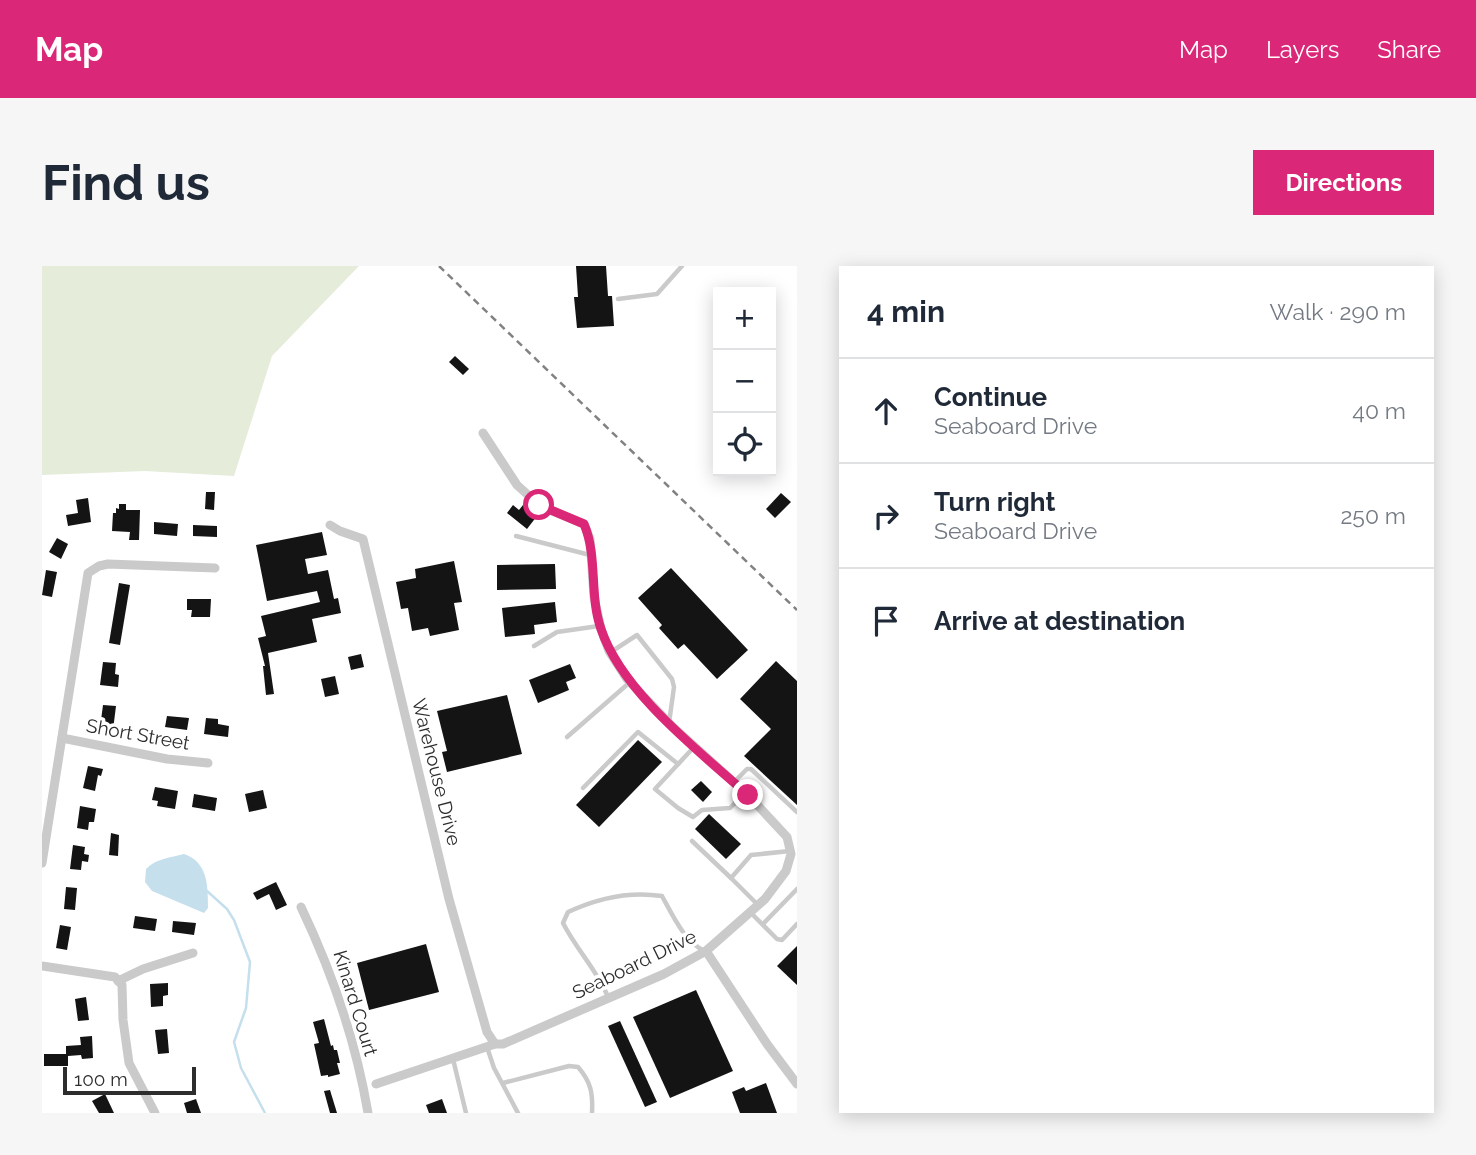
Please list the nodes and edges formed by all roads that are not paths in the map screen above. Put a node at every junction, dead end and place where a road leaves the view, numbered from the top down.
1 (682, 266) edge
2 (618, 299) dead end
3 (483, 432) dead end
4 (330, 524) dead end
5 (516, 536) dead end
6 (591, 555) junction
7 (215, 568) dead end
8 (600, 625) junction
9 (534, 646) dead end
10 (611, 653) junction
11 (630, 683) junction
12 (669, 723) junction
13 (566, 737) dead end
14 (62, 738) junction
15 (695, 746) junction
16 (208, 763) dead end
17 (678, 764) junction
18 (734, 782) junction
19 (583, 788) dead end
20 (745, 792) junction
21 (797, 812) edge
22 (692, 841) dead end
23 (791, 851) junction
24 (42, 863) edge
25 (731, 878) junction
26 (797, 889) edge
27 (758, 905) junction
28 (301, 907) dead end
29 (751, 913) junction
30 (763, 924) junction
31 (797, 924) edge
32 (706, 951) junction
33 (193, 953) dead end
34 (42, 966) edge
35 (118, 981) junction
36 (609, 998) junction
37 (491, 1045) junction
38 (453, 1058) junction
39 (503, 1083) junction
40 (376, 1084) dead end
41 (797, 1084) edge
42 (155, 1113) edge
43 (368, 1113) edge
44 (466, 1113) edge
45 (518, 1113) edge
46 (592, 1113) edge

1 - 2 lane
3 - 6 street
4 - 37 street, Warehouse Drive
5 - 6 lane
6 - 8 street
7 - 14 street
8 - 9 lane
8 - 10 street
10 - 11 street
10 - 12 lane
11 - 12 street
11 - 13 lane
12 - 15 street
14 - 16 street, Short Street
14 - 24 street
15 - 17 lane
15 - 18 street
17 - 19 lane
17 - 20 lane
18 - 20 street
18 - 21 lane
20 - 23 street
22 - 25 lane
23 - 25 lane
23 - 27 street, Seaboard Drive
25 - 27 lane
26 - 30 lane
27 - 29 street, Seaboard Drive
28 - 43 street, Kinard Court
29 - 30 lane
29 - 32 street, Seaboard Drive
30 - 31 lane
32 - 36 street, Seaboard Drive
32 - 36 lane
32 - 41 street
33 - 35 street
34 - 35 street
35 - 42 street
36 - 37 street, Seaboard Drive
37 - 38 street, Seaboard Drive
37 - 39 lane
38 - 40 street, Seaboard Drive
38 - 44 lane
39 - 45 lane
39 - 46 lane

